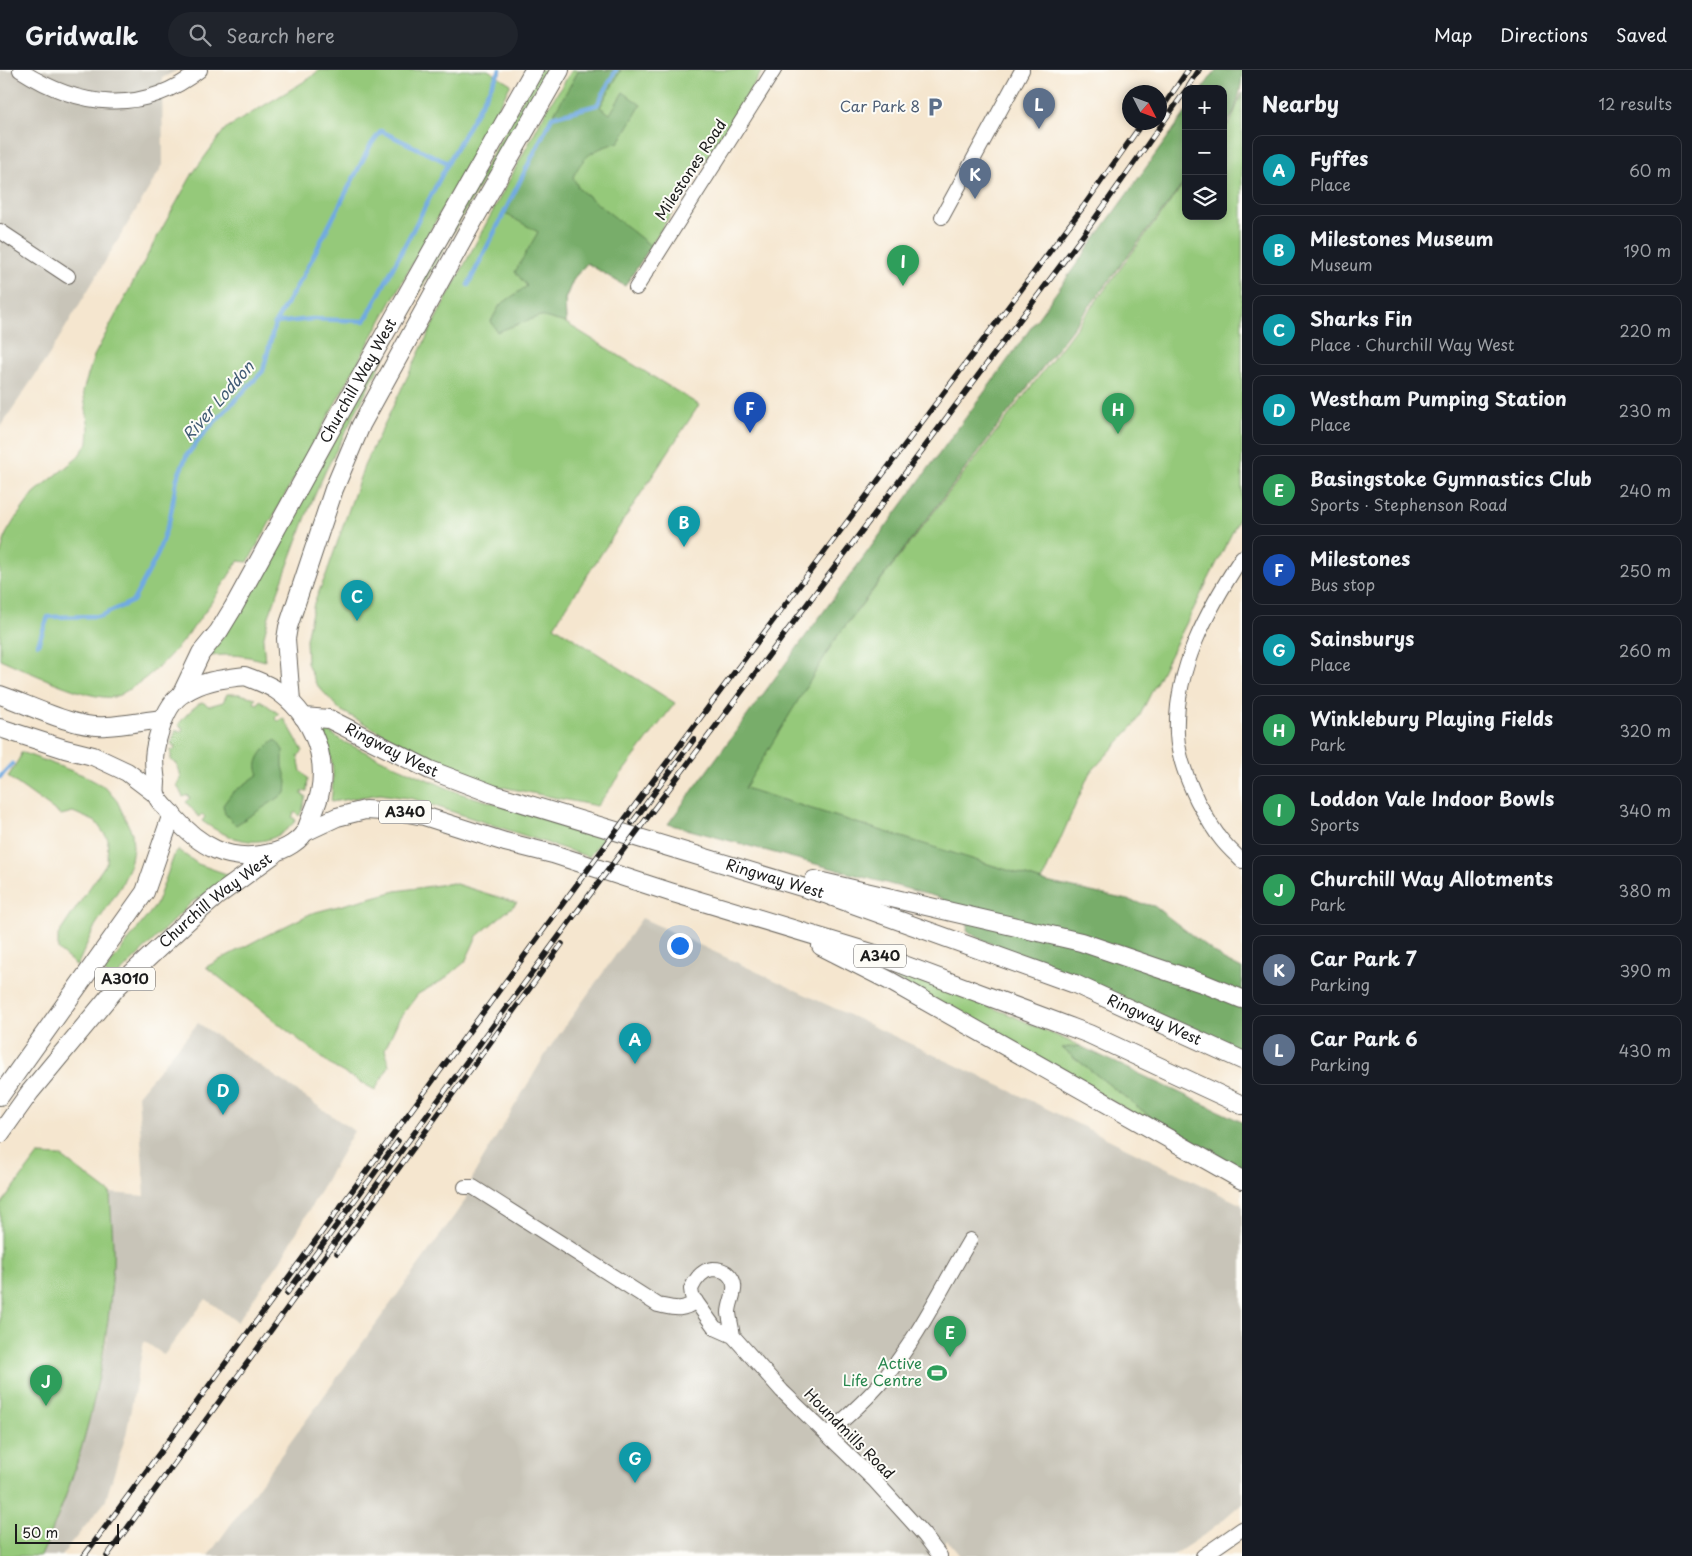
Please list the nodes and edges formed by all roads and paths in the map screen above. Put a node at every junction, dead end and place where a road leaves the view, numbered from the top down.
1 (20, 70) edge
2 (200, 70) edge
3 (534, 70) edge
4 (560, 70) edge
5 (774, 70) edge
6 (1022, 70) edge
7 (942, 217) dead end
8 (0, 231) edge
9 (68, 276) dead end
10 (636, 288) dead end
11 (1242, 557) edge
12 (182, 693) junction
13 (0, 695) edge
14 (291, 701) junction
15 (303, 717) junction
16 (163, 719) junction
17 (0, 728) edge
18 (156, 794) junction
19 (172, 814) junction
20 (305, 832) junction
21 (277, 852) junction
22 (694, 854) junction
23 (1242, 861) edge
24 (779, 925) junction
25 (1242, 999) edge
26 (1242, 1060) edge
27 (0, 1096) edge
28 (1242, 1105) edge
29 (0, 1134) edge
30 (1242, 1180) edge
31 (465, 1187) dead end
32 (970, 1240) dead end
33 (696, 1301) junction
34 (733, 1336) junction
35 (828, 1434) junction
36 (1242, 1529) edge
37 (940, 1556) edge
38 (1203, 1556) edge

1 - 2 street
3 - 12 main road, Churchill Way West
4 - 14 main road, Churchill Way West
5 - 10 street, Milestones Road
6 - 7 street
8 - 9 street
11 - 23 street
12 - 14 main road
12 - 16 main road
13 - 16 main road
14 - 15 main road
15 - 20 main road
15 - 22 main road, Ringway West / A340
16 - 18 main road
17 - 18 main road
18 - 19 main road
19 - 21 main road
19 - 27 main road, A3010
20 - 21 main road
20 - 24 main road, A340
21 - 29 main road, Churchill Way West / A3010
22 - 25 main road
22 - 26 main road, Ringway West / A340
24 - 28 main road, A340
24 - 30 main road
31 - 33 street
32 - 35 street
33 - 34 street, Houndmills Road
33 - 34 street
34 - 35 street, Houndmills Road
35 - 37 street, Houndmills Road
36 - 38 street

